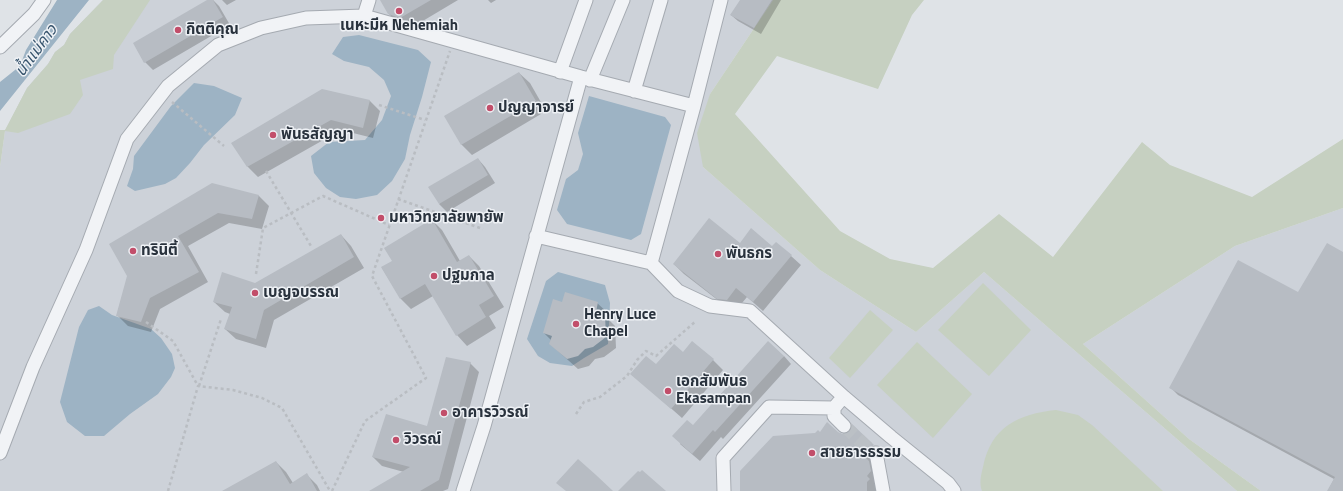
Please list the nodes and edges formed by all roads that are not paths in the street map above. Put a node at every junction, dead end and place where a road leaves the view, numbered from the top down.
1 (44, 0) edge
2 (369, 0) edge
3 (586, 0) edge
4 (623, 0) edge
5 (661, 0) edge
6 (721, 0) edge
7 (364, 16) junction
8 (0, 47) edge
9 (560, 72) junction
10 (586, 79) junction
11 (634, 91) junction
12 (694, 106) junction
13 (536, 236) junction
14 (651, 263) junction
15 (844, 397) junction
16 (834, 408) junction
17 (844, 426) tunnel mouth
18 (891, 437) junction
19 (0, 453) edge
20 (463, 491) edge
21 (724, 491) edge
22 (883, 491) edge
23 (954, 491) edge

1 - 8 street
2 - 7 street
3 - 9 street
4 - 10 street
5 - 11 street
6 - 12 street
7 - 9 street
7 - 19 street
9 - 10 street
10 - 11 street
10 - 13 street
11 - 12 street
12 - 14 street
13 - 14 street
13 - 20 street
14 - 15 street
15 - 16 street
15 - 18 street
16 - 17 street
16 - 21 street
18 - 22 street
18 - 23 street

